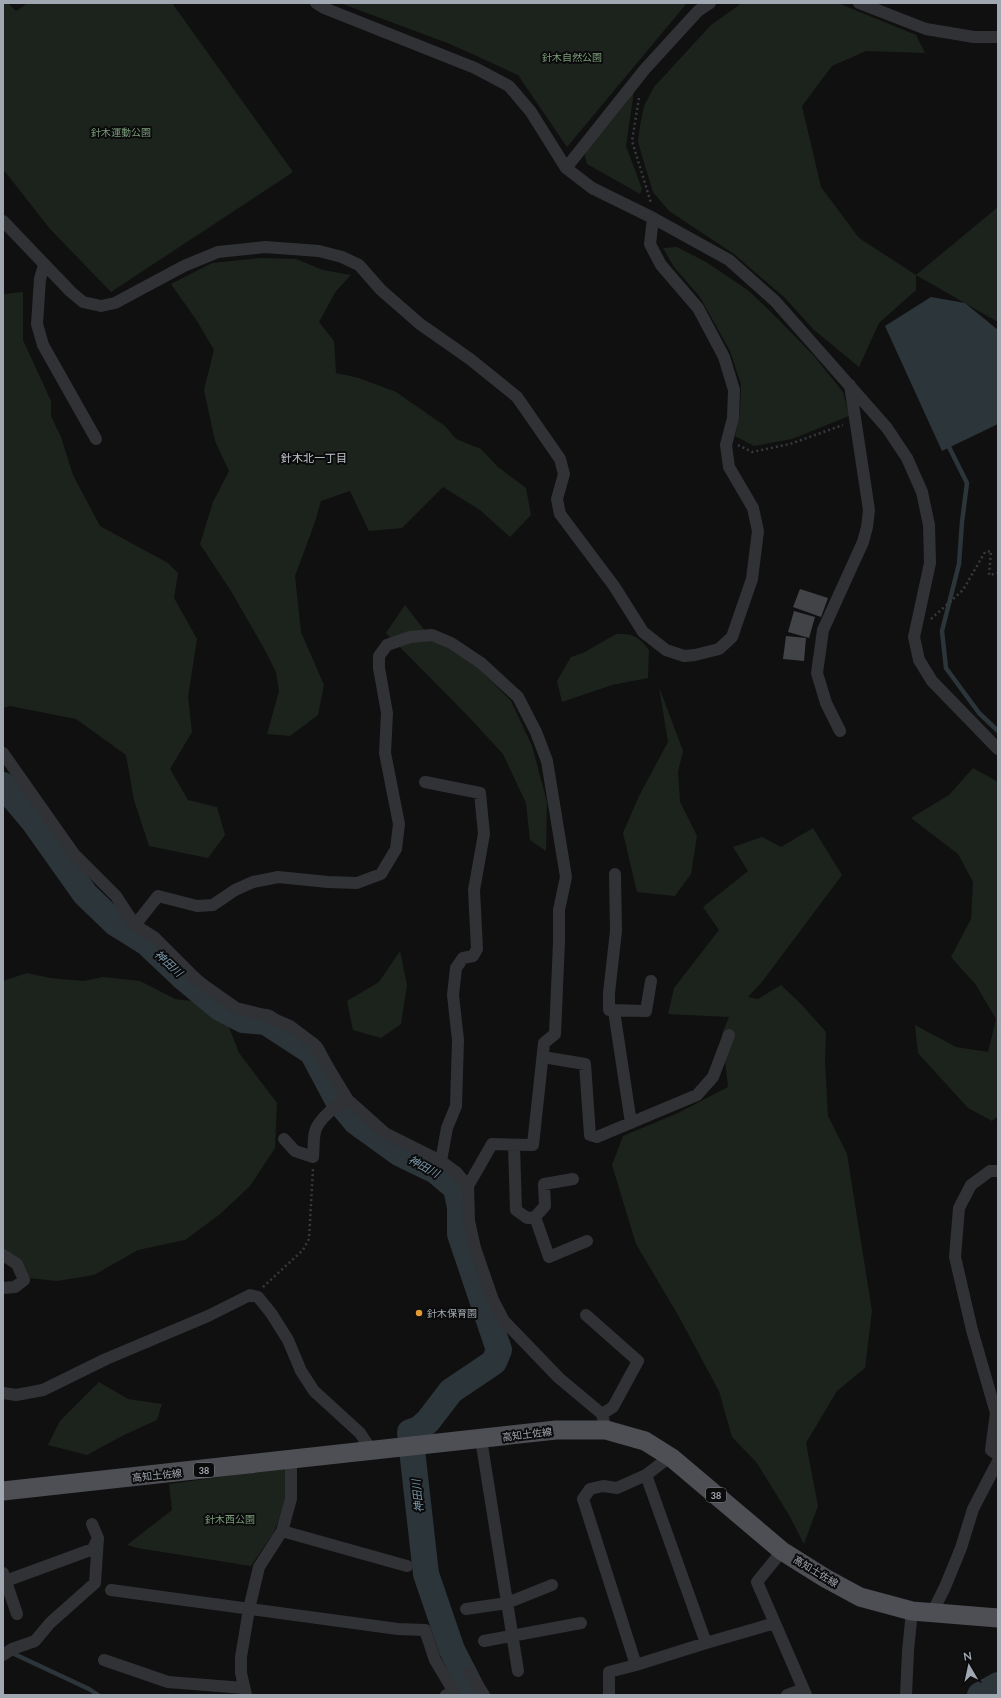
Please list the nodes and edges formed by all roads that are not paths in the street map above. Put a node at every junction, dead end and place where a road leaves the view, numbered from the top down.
1 (316, 3) edge
2 (710, 3) edge
3 (859, 3) edge
4 (998, 37) edge
5 (566, 168) junction
6 (653, 218) junction
7 (3, 221) edge
8 (44, 265) junction
9 (850, 385) junction
10 (96, 439) dead end
11 (840, 730) dead end
12 (998, 750) edge
13 (3, 753) edge
14 (425, 782) dead end
15 (615, 874) dead end
16 (135, 925) junction
17 (651, 981) dead end
18 (614, 1011) junction
19 (729, 1035) dead end
20 (542, 1057) junction
21 (348, 1100) junction
22 (631, 1123) junction
23 (284, 1139) dead end
24 (514, 1145) junction
25 (441, 1161) junction
26 (998, 1171) edge
27 (573, 1179) dead end
28 (468, 1186) junction
29 (535, 1217) junction
30 (587, 1241) dead end
31 (3, 1255) edge
32 (3, 1288) edge
33 (586, 1315) dead end
34 (3, 1393) edge
35 (604, 1422) junction
36 (481, 1439) junction
37 (372, 1451) junction
38 (998, 1454) edge
39 (672, 1458) junction
40 (291, 1461) junction
41 (998, 1461) edge
42 (646, 1475) junction
43 (3, 1492) edge
44 (92, 1524) dead end
45 (282, 1531) junction
46 (98, 1538) junction
47 (782, 1551) junction
48 (407, 1566) dead end
49 (4, 1579) edge
50 (552, 1585) dead end
51 (111, 1590) dead end
52 (507, 1603) junction
53 (249, 1609) junction
54 (466, 1609) dead end
55 (912, 1611) junction
56 (932, 1613) junction
57 (17, 1614) dead end
58 (998, 1618) edge
59 (581, 1623) dead end
60 (775, 1623) junction
61 (513, 1636) junction
62 (484, 1641) dead end
63 (706, 1643) junction
64 (7, 1653) edge
65 (104, 1660) dead end
66 (636, 1665) junction
67 (518, 1671) dead end
68 (469, 1672) dead end
69 (245, 1692) edge
70 (804, 1692) edge
71 (446, 1695) edge
72 (484, 1695) edge
73 (609, 1695) edge
74 (787, 1695) edge
75 (906, 1695) edge

1 - 5 street
2 - 5 street
3 - 4 street
5 - 6 street
6 - 8 street
6 - 9 street
7 - 8 street
8 - 10 street
9 - 11 street
9 - 12 street
13 - 16 street
14 - 25 street
15 - 18 street
16 - 20 street
16 - 21 street
17 - 18 street
18 - 22 street
19 - 22 street
20 - 22 street
20 - 24 street
21 - 23 street
21 - 25 street
24 - 28 street
24 - 29 street
25 - 28 street
26 - 38 street
27 - 29 street
28 - 35 street
29 - 30 street
31 - 32 street
33 - 35 street
34 - 37 street
35 - 36 main road, 高知土佐線 / 38
35 - 39 main road, 高知土佐線 / 38
36 - 37 main road, 高知土佐線 / 38
36 - 52 street
37 - 40 main road, 高知土佐線 / 38
39 - 42 street
39 - 47 main road, 高知土佐線 / 38
40 - 43 main road, 高知土佐線 / 38
40 - 45 street
41 - 56 street
42 - 63 street
42 - 66 street
44 - 46 street
45 - 48 street
45 - 53 street
46 - 49 street
46 - 64 street
47 - 55 main road, 高知土佐線 / 38
47 - 60 street
49 - 57 street
50 - 52 street
51 - 53 street
52 - 54 street
52 - 61 street
53 - 69 street
53 - 71 street
55 - 56 main road, 高知土佐線 / 38
55 - 75 street
56 - 58 main road, 高知土佐線 / 38
59 - 61 street
60 - 63 street
60 - 70 street
61 - 62 street
61 - 67 street
63 - 66 street
65 - 69 street
66 - 73 street
68 - 72 street
70 - 74 street

